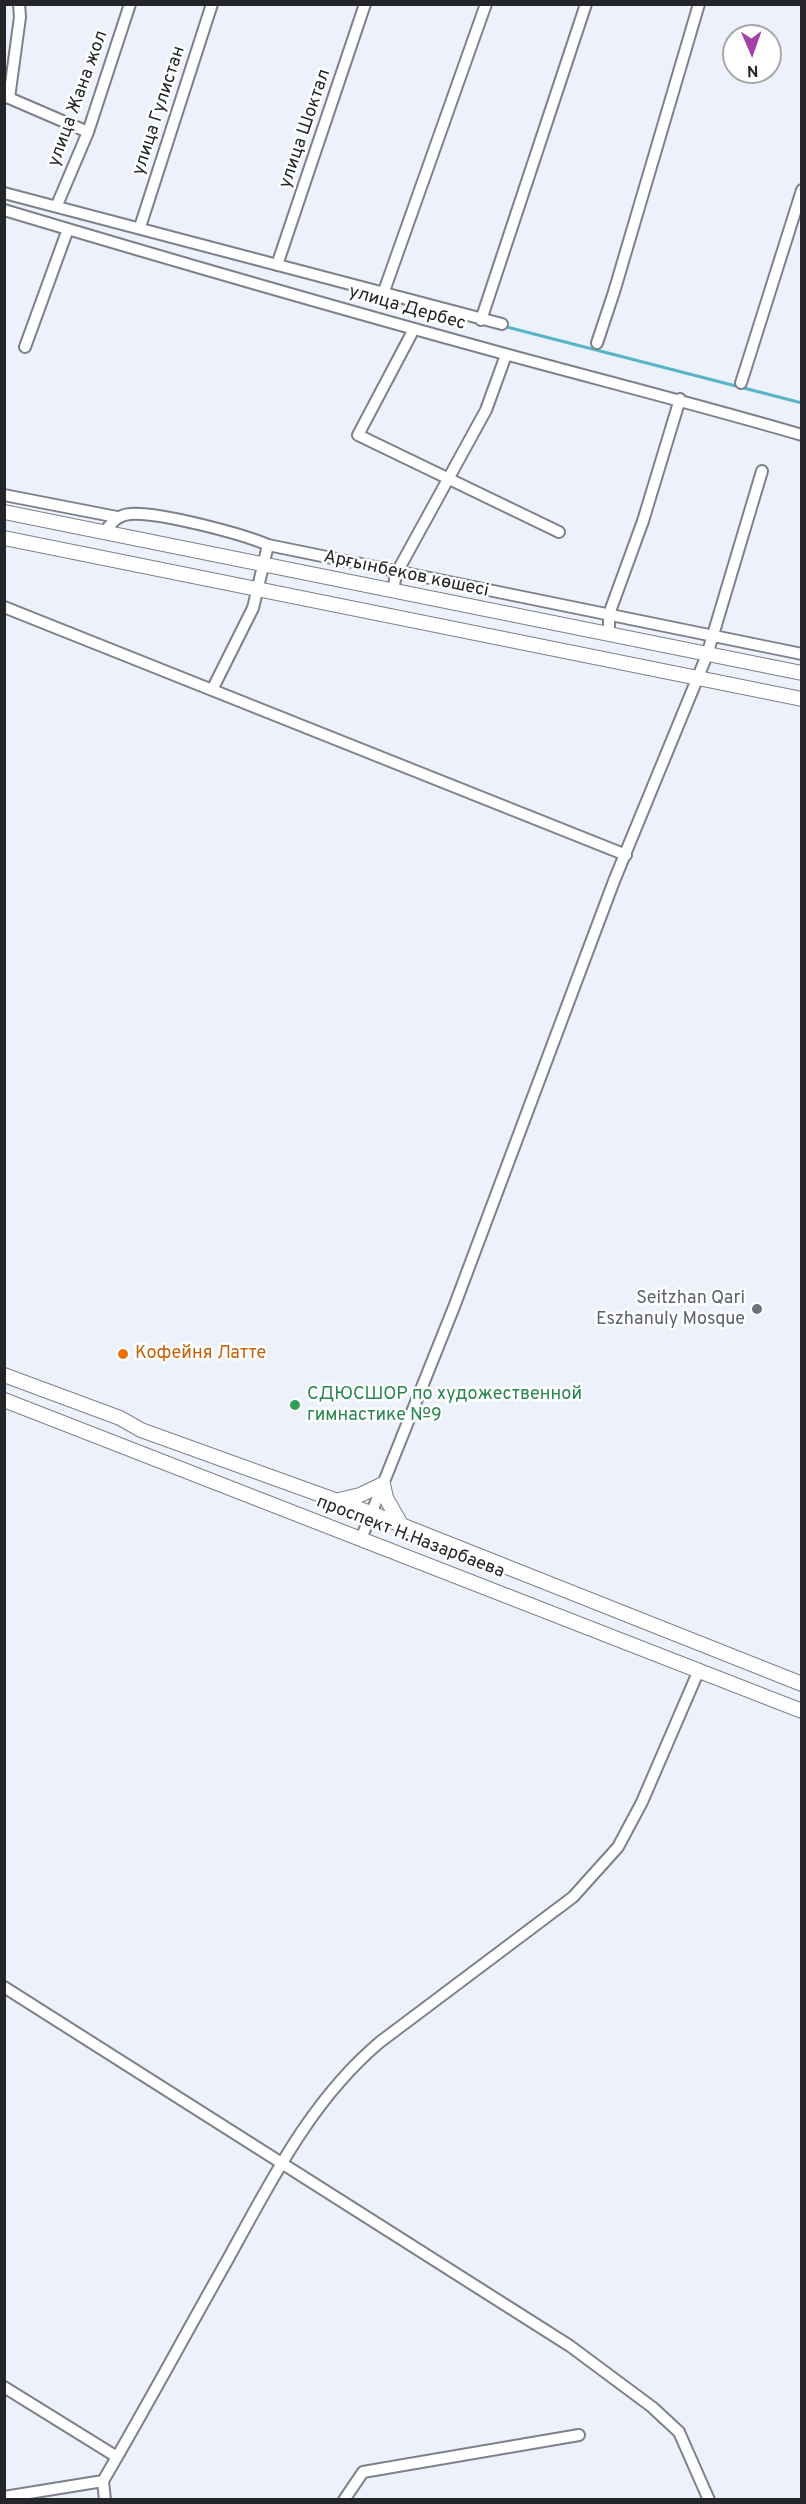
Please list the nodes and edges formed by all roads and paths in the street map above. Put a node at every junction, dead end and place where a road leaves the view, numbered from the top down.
1 (19, 4) edge
2 (130, 4) edge
3 (212, 4) edge
4 (365, 4) edge
5 (486, 4) edge
6 (586, 4) edge
7 (699, 4) edge
8 (87, 132) junction
9 (801, 190) edge
10 (4, 193) edge
11 (57, 205) junction
12 (4, 210) edge
13 (140, 227) junction
14 (69, 229) junction
15 (277, 264) junction
16 (383, 294) junction
17 (481, 320) junction
18 (502, 324) dead end
19 (414, 328) junction
20 (597, 343) dead end
21 (25, 346) dead end
22 (506, 355) junction
23 (741, 383) dead end
24 (680, 399) junction
25 (801, 435) edge
26 (762, 471) dead end
27 (448, 478) junction
28 (4, 495) edge
29 (4, 512) edge
30 (117, 517) junction
31 (104, 532) junction
32 (559, 532) dead end
33 (4, 538) edge
34 (268, 545) junction
35 (265, 564) junction
36 (396, 574) junction
37 (258, 589) junction
38 (393, 591) junction
39 (4, 607) edge
40 (609, 614) junction
41 (609, 634) junction
42 (713, 636) junction
43 (707, 654) junction
44 (801, 654) edge
45 (801, 673) edge
46 (698, 678) junction
47 (212, 690) junction
48 (801, 699) edge
49 (626, 855) junction
50 (4, 1375) edge
51 (4, 1400) edge
52 (383, 1484) junction
53 (335, 1501) junction
54 (371, 1514) junction
55 (402, 1526) junction
56 (361, 1539) junction
57 (699, 1670) junction
58 (801, 1684) edge
59 (801, 1711) edge
60 (4, 1987) edge
61 (282, 2161) junction
62 (4, 2387) edge
63 (579, 2435) dead end
64 (117, 2457) junction
65 (103, 2481) junction
66 (4, 2497) edge
67 (105, 2499) edge
68 (345, 2499) edge
69 (709, 2499) edge

1 - 8 street
2 - 8 street, улица Жана жол
3 - 13 street, улица Гулистан
4 - 15 street, улица Шоктал
5 - 16 street
6 - 17 street
7 - 20 street
8 - 11 street, улица Жана жол
9 - 23 street
10 - 11 street, улица Дербес
11 - 13 street, улица Дербес
12 - 14 street, улица Дербес
13 - 15 street, улица Дербес
14 - 19 street, улица Дербес
14 - 21 street
15 - 16 street, улица Дербес
16 - 17 street, улица Дербес
17 - 18 street, улица Дербес
19 - 22 street, улица Дербес
19 - 27 street
22 - 24 street, улица Дербес
22 - 27 street
24 - 25 street, улица Дербес
24 - 40 street
26 - 42 street
27 - 32 street
27 - 36 street
28 - 30 street
29 - 31 main road, Арғынбеков көшесі
30 - 31 street
30 - 34 street
31 - 35 main road, Арғынбеков көшесі
33 - 37 main road
34 - 35 street
34 - 36 street
35 - 37 street
35 - 38 main road, Арғынбеков көшесі
36 - 38 street
36 - 40 street
37 - 46 main road
37 - 47 street
38 - 41 main road, Арғынбеков көшесі
39 - 47 street
40 - 41 street
40 - 42 street
41 - 43 main road, Арғынбеков көшесі
42 - 43 street
42 - 44 street
43 - 45 main road, Арғынбеков көшесі
43 - 46 street
46 - 48 main road
46 - 49 street
47 - 49 street
49 - 52 street
50 - 53 main road, проспект Н.Назарбаева
51 - 56 main road, проспект Н.Назарбаева
52 - 53 main road
52 - 54 street
52 - 55 main road
53 - 54 main road, проспект Н.Назарбаева
54 - 55 main road, проспект Н.Назарбаева
54 - 56 street
55 - 58 main road, проспект Н.Назарбаева
56 - 57 main road, проспект Н.Назарбаева
57 - 59 main road, проспект Н.Назарбаева
57 - 61 street
60 - 61 street
61 - 64 street
61 - 69 street
62 - 64 street
63 - 68 street
64 - 65 street
65 - 66 street
65 - 67 street

